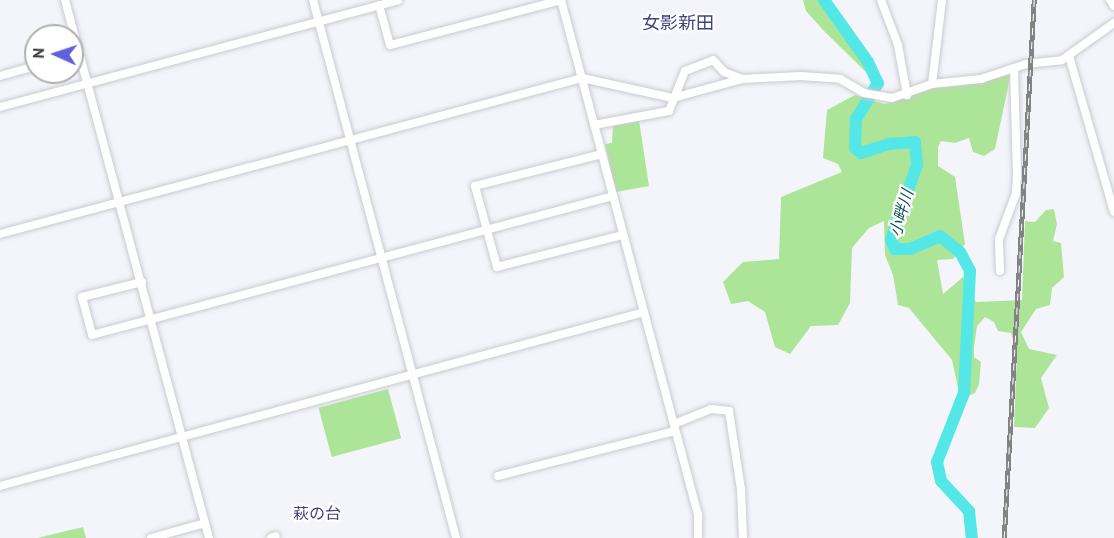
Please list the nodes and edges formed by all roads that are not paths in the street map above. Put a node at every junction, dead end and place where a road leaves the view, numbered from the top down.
1 (65, 0) edge
2 (313, 0) edge
3 (398, 0) edge
4 (561, 0) edge
5 (881, 0) edge
6 (942, 0) edge
7 (1110, 0) edge
8 (377, 4) edge
9 (1114, 6) edge
10 (318, 21) junction
11 (1114, 23) edge
12 (70, 24) edge
13 (1069, 56) junction
14 (1014, 68) junction
15 (24, 69) edge
16 (84, 75) edge
17 (0, 76) edge
18 (582, 78) junction
19 (742, 79) junction
20 (932, 84) junction
21 (88, 85) junction
22 (907, 95) junction
23 (673, 98) junction
24 (0, 107) edge
25 (594, 125) junction
26 (350, 140) junction
27 (602, 154) junction
28 (1111, 189) edge
29 (613, 196) junction
30 (120, 202) junction
31 (1114, 212) edge
32 (487, 230) junction
33 (0, 234) edge
34 (623, 235) junction
35 (381, 258) junction
36 (1000, 271) dead end
37 (142, 282) junction
38 (644, 312) junction
39 (152, 319) junction
40 (413, 376) junction
41 (674, 428) junction
42 (182, 438) junction
43 (498, 476) dead end
44 (0, 486) edge
45 (205, 523) junction
46 (151, 538) edge
47 (209, 538) edge
48 (456, 538) edge
49 (698, 538) edge
50 (743, 538) edge

1 - 12 street
2 - 10 street
3 - 8 street
4 - 8 street
4 - 18 street
5 - 22 street
6 - 20 street
7 - 9 street
8 - 10 street
10 - 21 street
10 - 26 street
11 - 13 street
13 - 14 street
13 - 28 street
14 - 20 street
14 - 36 street
15 - 17 street
16 - 21 street
18 - 23 street
18 - 25 street
18 - 26 street
19 - 22 street
19 - 23 street
19 - 23 street
20 - 22 street
21 - 24 street
21 - 30 street
23 - 25 street
25 - 27 street
26 - 30 street
26 - 35 street
27 - 29 street
27 - 32 street
28 - 31 street
29 - 32 street
29 - 34 street
30 - 33 street
30 - 37 street
32 - 34 street
32 - 35 street
34 - 38 street
35 - 39 street
35 - 40 street
37 - 39 street
37 - 39 street
38 - 40 street
38 - 41 street
39 - 42 street
40 - 42 street
40 - 48 street
41 - 43 street
41 - 49 street
41 - 50 street
42 - 44 street
42 - 45 street
45 - 46 street
45 - 47 street

